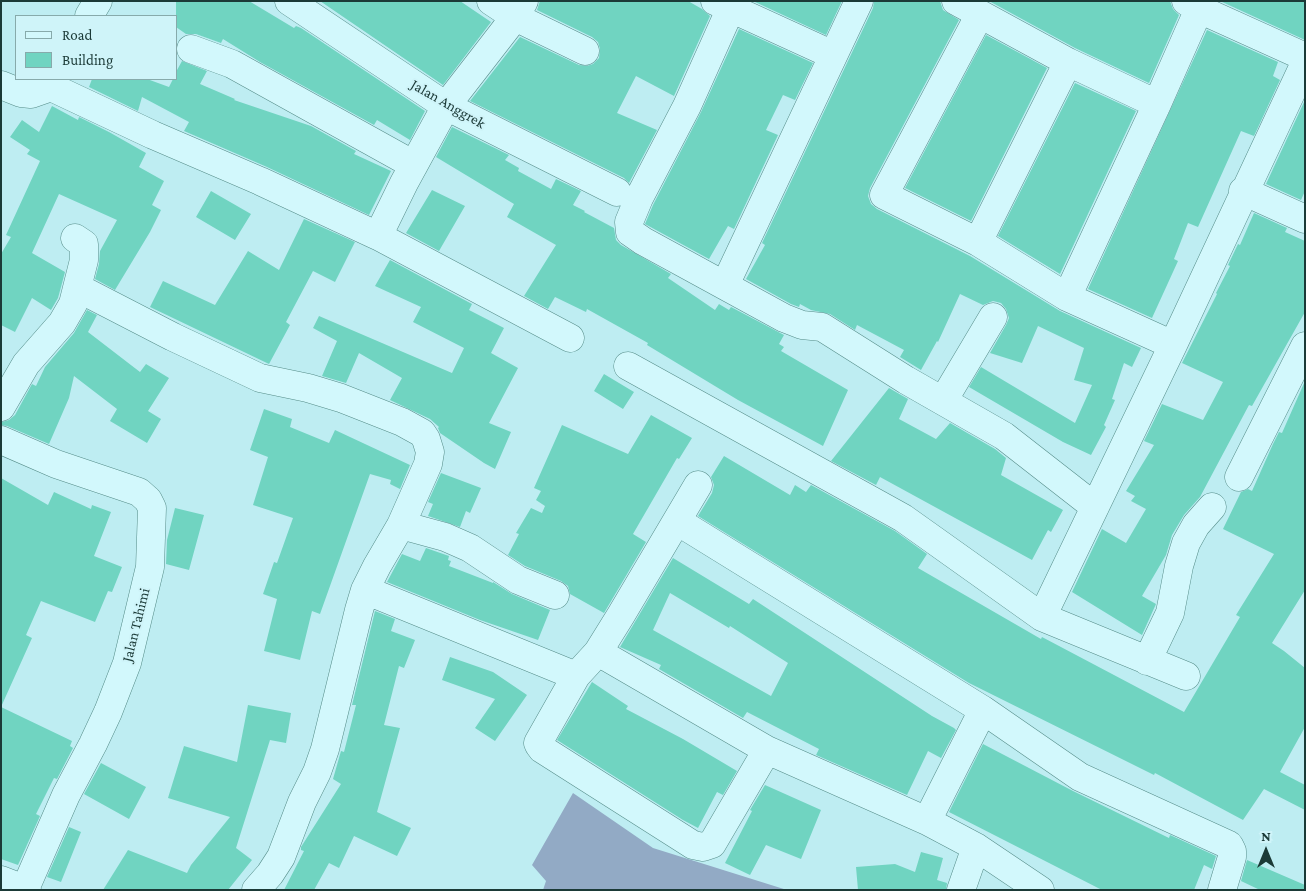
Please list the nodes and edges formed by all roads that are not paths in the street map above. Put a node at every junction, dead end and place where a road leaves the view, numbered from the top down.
1 (288, 1) edge
2 (491, 1) edge
3 (859, 1) edge
4 (956, 1) edge
5 (727, 4) edge
6 (1192, 5) edge
7 (520, 9) edge
8 (980, 14) junction
9 (191, 49) dead end
10 (585, 51) dead end
11 (833, 55) junction
12 (1305, 57) edge
13 (1068, 62) junction
14 (1305, 63) edge
15 (53, 83) edge
16 (11, 89) edge
17 (1157, 104) junction
18 (446, 106) junction
19 (414, 165) junction
20 (1244, 191) junction
21 (617, 192) dead end
22 (1305, 220) edge
23 (378, 236) junction
24 (75, 238) dead end
25 (978, 242) junction
26 (725, 285) junction
27 (78, 288) junction
28 (1067, 296) junction
29 (992, 317) dead end
30 (570, 338) dead end
31 (1173, 345) junction
32 (1303, 354) edge
33 (628, 366) dead end
34 (943, 401) junction
35 (1, 407) edge
36 (1, 440) edge
37 (1239, 477) dead end
38 (698, 485) dead end
39 (1094, 507) junction
40 (1212, 507) dead end
41 (677, 521) junction
42 (401, 525) junction
43 (365, 590) junction
44 (555, 595) dead end
45 (1042, 618) junction
46 (598, 652) junction
47 (1147, 661) junction
48 (576, 676) junction
49 (1186, 676) dead end
50 (983, 710) junction
51 (767, 750) junction
52 (927, 821) junction
53 (976, 847) junction
54 (18, 886) edge
55 (256, 890) edge
56 (961, 890) edge
57 (1040, 890) edge
58 (1222, 890) edge

1 - 18 street, Jalan Anggrek
2 - 7 street
3 - 11 street
4 - 8 street
5 - 11 street
5 - 26 street
6 - 12 street
6 - 17 street
7 - 10 street
7 - 18 street
8 - 13 street
8 - 25 street
9 - 19 street
11 - 26 street
13 - 17 street
13 - 25 street
14 - 20 street
15 - 16 street
15 - 23 street
17 - 28 street
18 - 19 street
18 - 21 street, Jalan Anggrek
19 - 23 street
20 - 22 street
20 - 31 street
23 - 30 street
24 - 27 street
25 - 28 street
26 - 34 street
27 - 35 street
27 - 42 street
28 - 31 street
29 - 34 street
31 - 39 street
32 - 37 street
33 - 45 street
34 - 39 street
36 - 54 street, Jalan Tahimi
38 - 41 street
39 - 45 street
40 - 47 street
41 - 46 street
41 - 50 street
42 - 43 street
42 - 44 street
43 - 48 street
43 - 55 street
45 - 47 street
46 - 48 street
46 - 51 street
47 - 49 street
48 - 51 street
50 - 52 street
50 - 58 street
51 - 52 street
52 - 53 street
53 - 56 street
53 - 57 street

